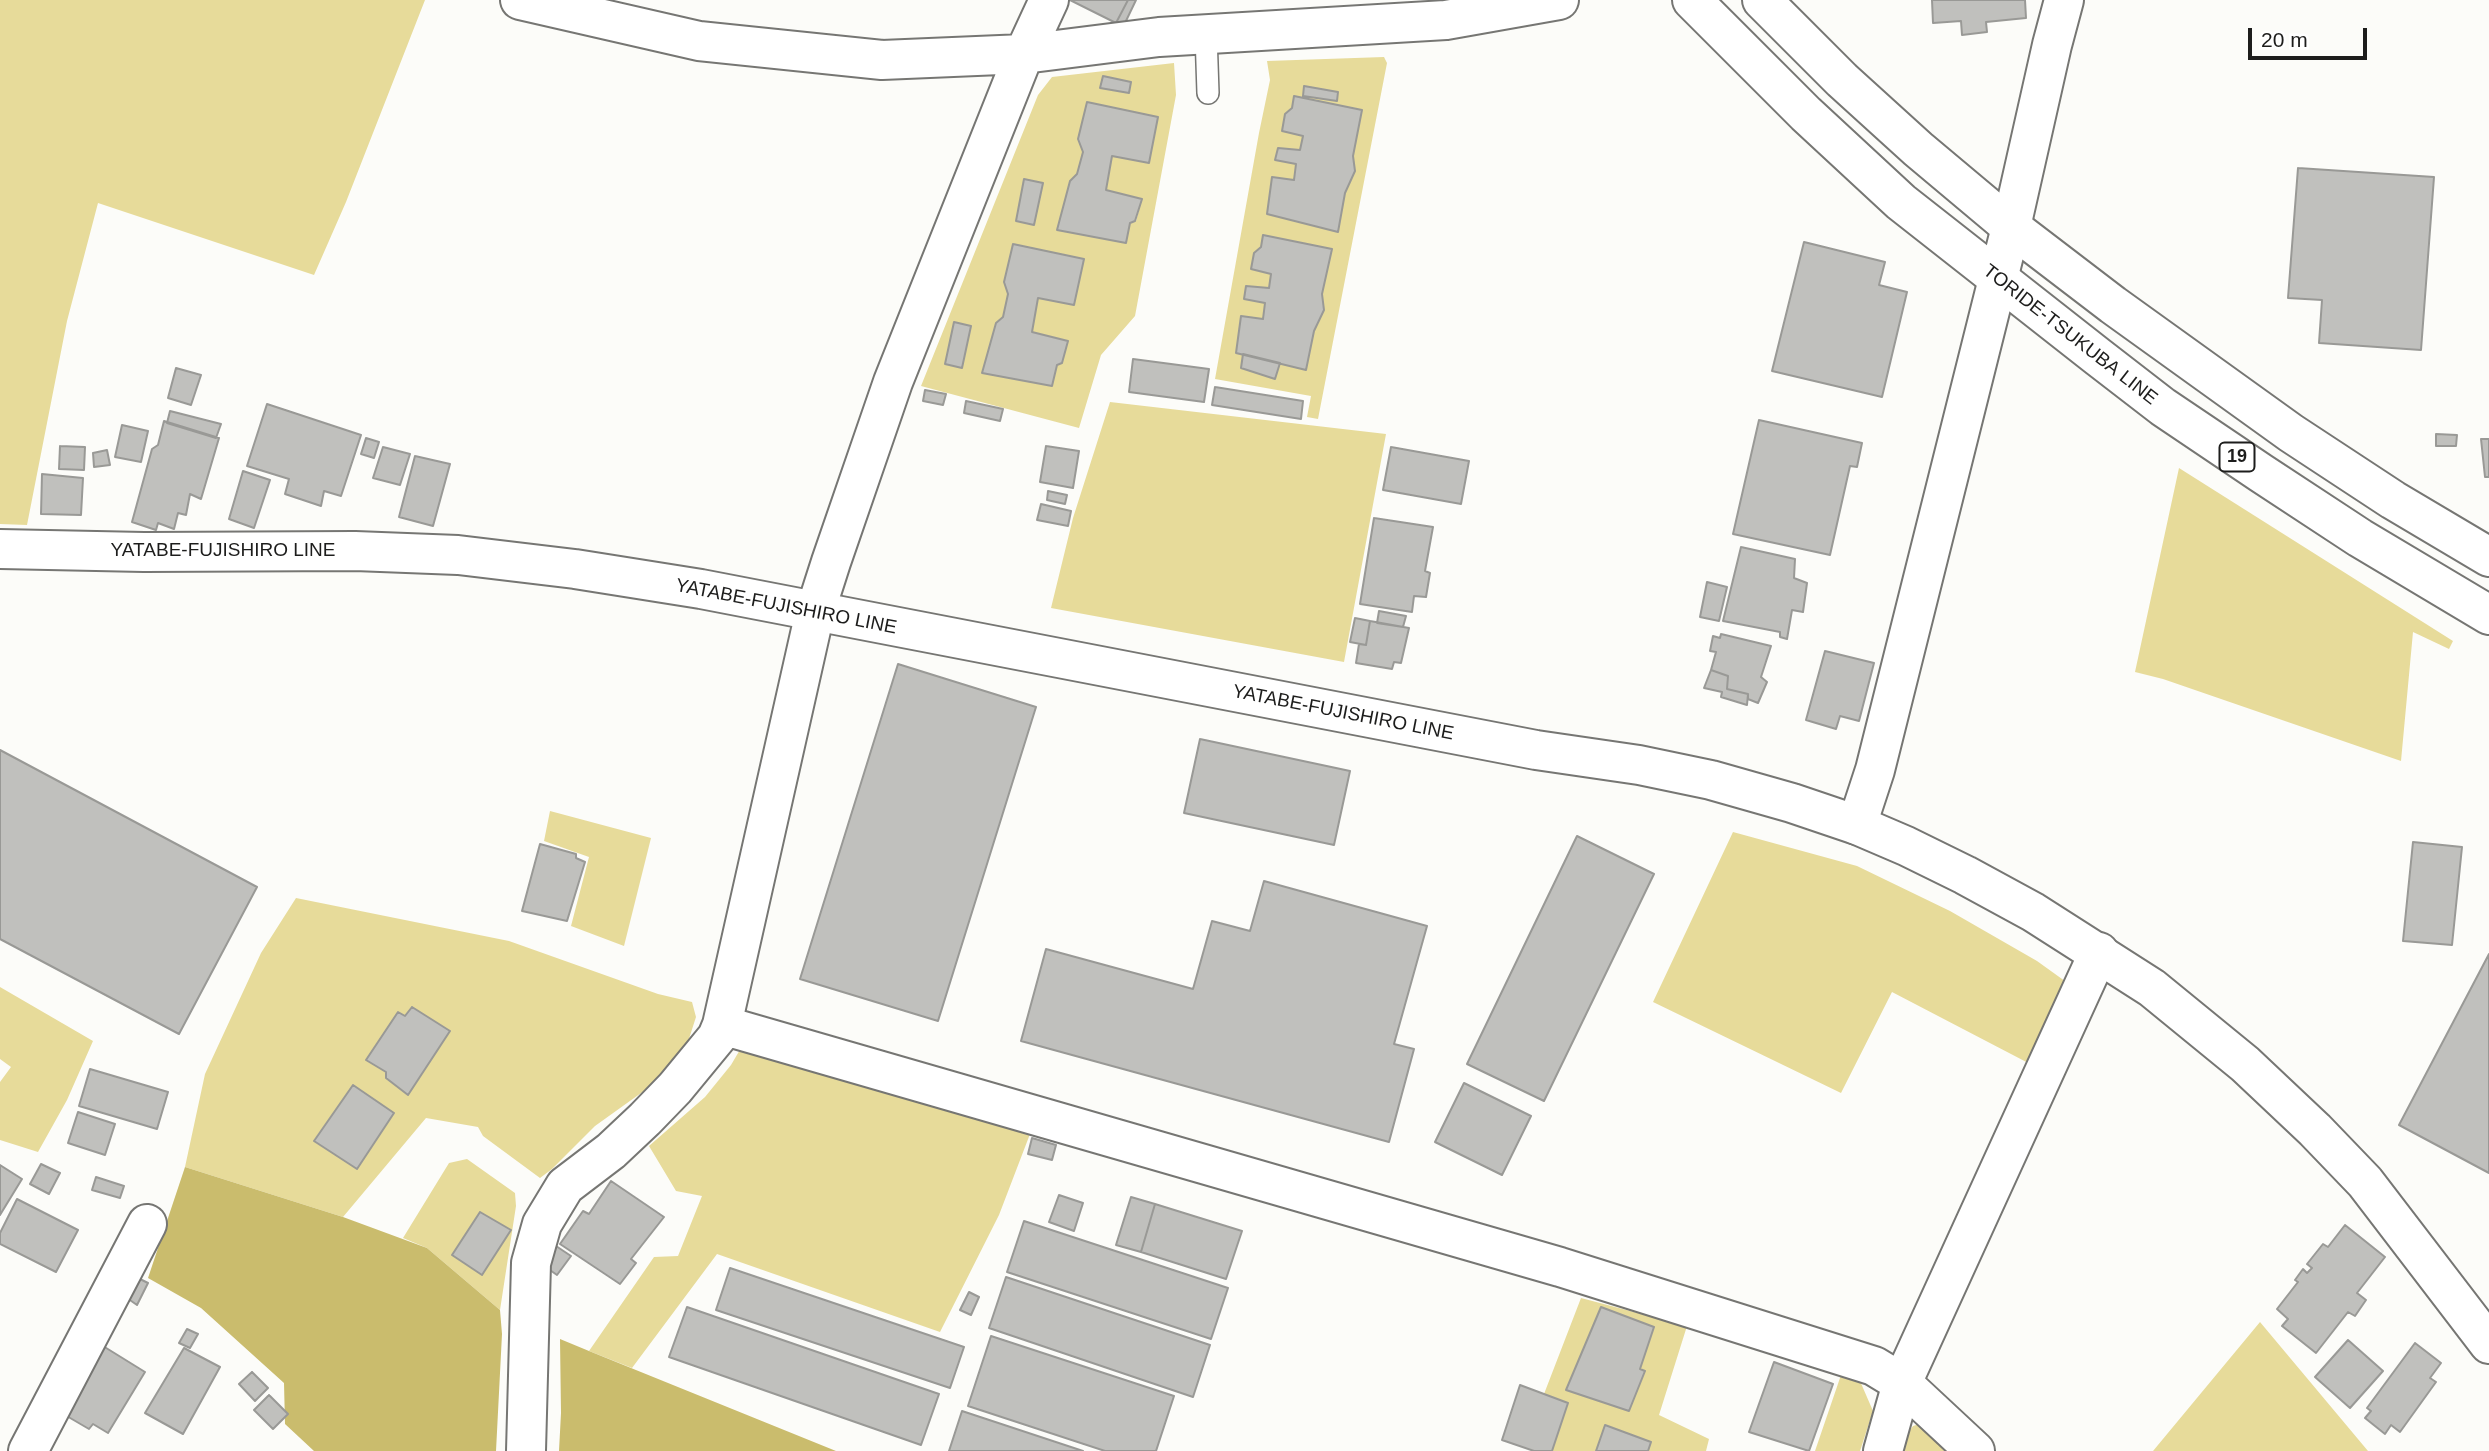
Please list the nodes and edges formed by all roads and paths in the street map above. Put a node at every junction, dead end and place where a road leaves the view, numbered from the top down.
1 (520, 0) edge
2 (1049, 0) edge
3 (1559, 0) edge
4 (1692, 0) edge
5 (1762, 0) edge
6 (2064, 0) edge
7 (1206, 34) junction
8 (1024, 54) junction
9 (1209, 93) dead end
10 (2011, 227) junction
11 (1998, 280) junction
12 (0, 549) edge
13 (2489, 557) edge
14 (815, 612) junction
15 (2489, 615) edge
16 (1857, 825) junction
17 (2099, 952) junction
18 (722, 1025) junction
19 (147, 1224) dead end
20 (2489, 1344) edge
21 (1902, 1383) junction
22 (28, 1451) edge
23 (526, 1451) edge
24 (1883, 1451) edge
25 (1975, 1451) edge

1 - 8 street
2 - 8 street
3 - 7 street
4 - 11 street, TORIDE-TSUKUBA LINE / 19
5 - 10 street
6 - 10 street
7 - 8 street
7 - 9 lane
8 - 14 street
10 - 11 street
10 - 13 street
11 - 15 street, TORIDE-TSUKUBA LINE / 19
11 - 16 street
12 - 14 street, YATABE-FUJISHIRO LINE
14 - 16 street, YATABE-FUJISHIRO LINE
14 - 18 street
16 - 17 street, YATABE-FUJISHIRO LINE
17 - 20 street, YATABE-FUJISHIRO LINE
17 - 21 street
18 - 21 street
18 - 23 street
19 - 22 street
21 - 24 street
21 - 25 street

